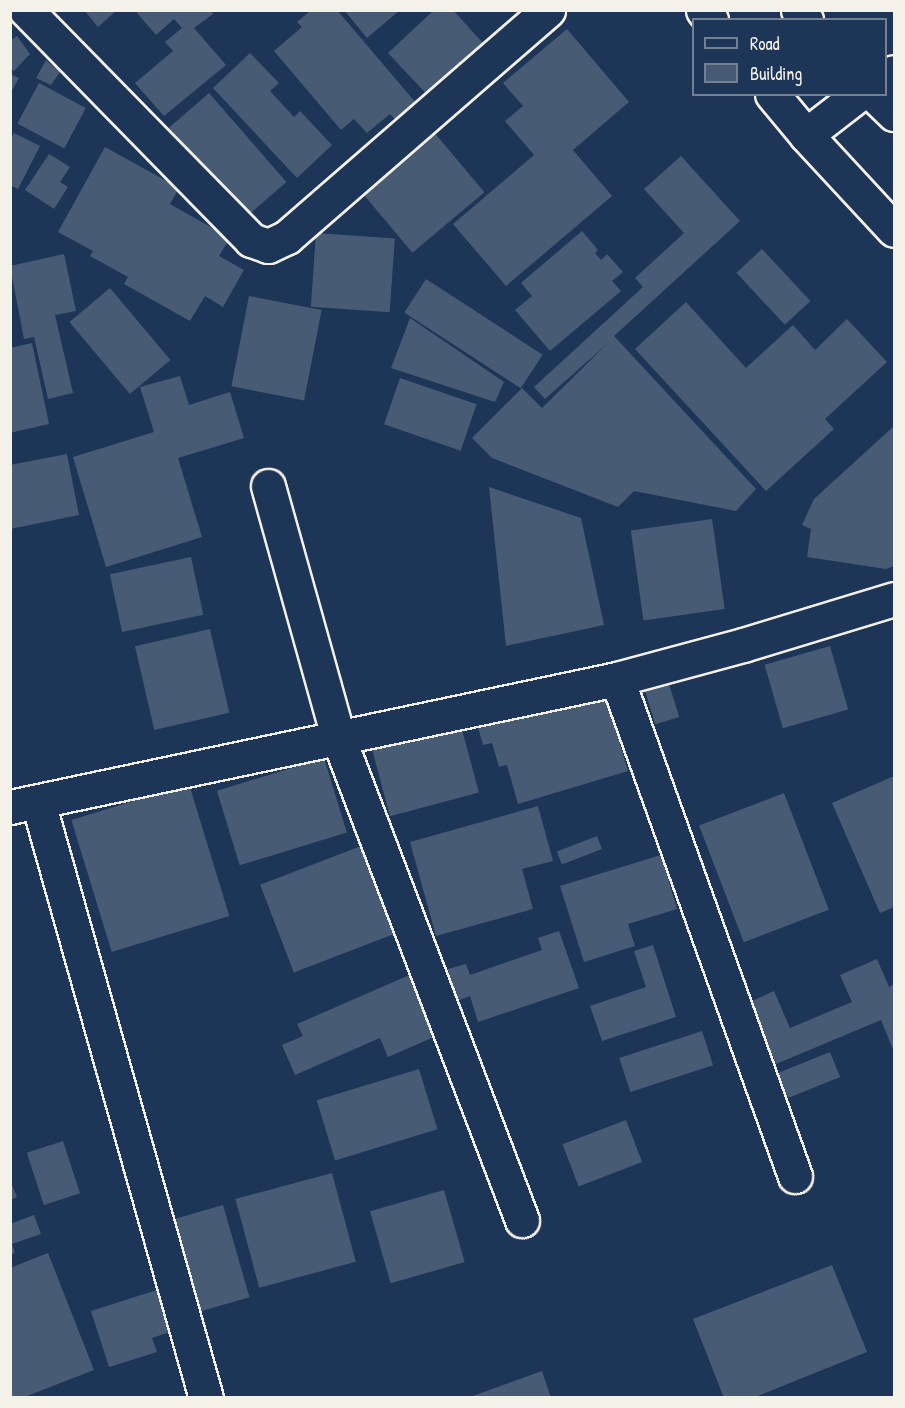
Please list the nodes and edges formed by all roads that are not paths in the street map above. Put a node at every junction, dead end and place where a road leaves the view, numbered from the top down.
1 (26, 10) edge
2 (549, 10) edge
3 (774, 96) edge
4 (856, 96) edge
5 (875, 96) edge
6 (894, 114) edge
7 (806, 135) junction
8 (894, 230) edge
9 (268, 486) dead end
10 (894, 600) edge
11 (617, 679) junction
12 (338, 737) junction
13 (24, 805) edge
14 (795, 1176) dead end
15 (522, 1220) dead end
16 (206, 1398) edge

1 - 2 main road
3 - 7 main road
4 - 7 main road
5 - 6 main road
7 - 8 main road
9 - 12 main road
10 - 11 main road
11 - 12 main road
11 - 14 main road
12 - 13 main road
12 - 15 main road
13 - 16 main road

